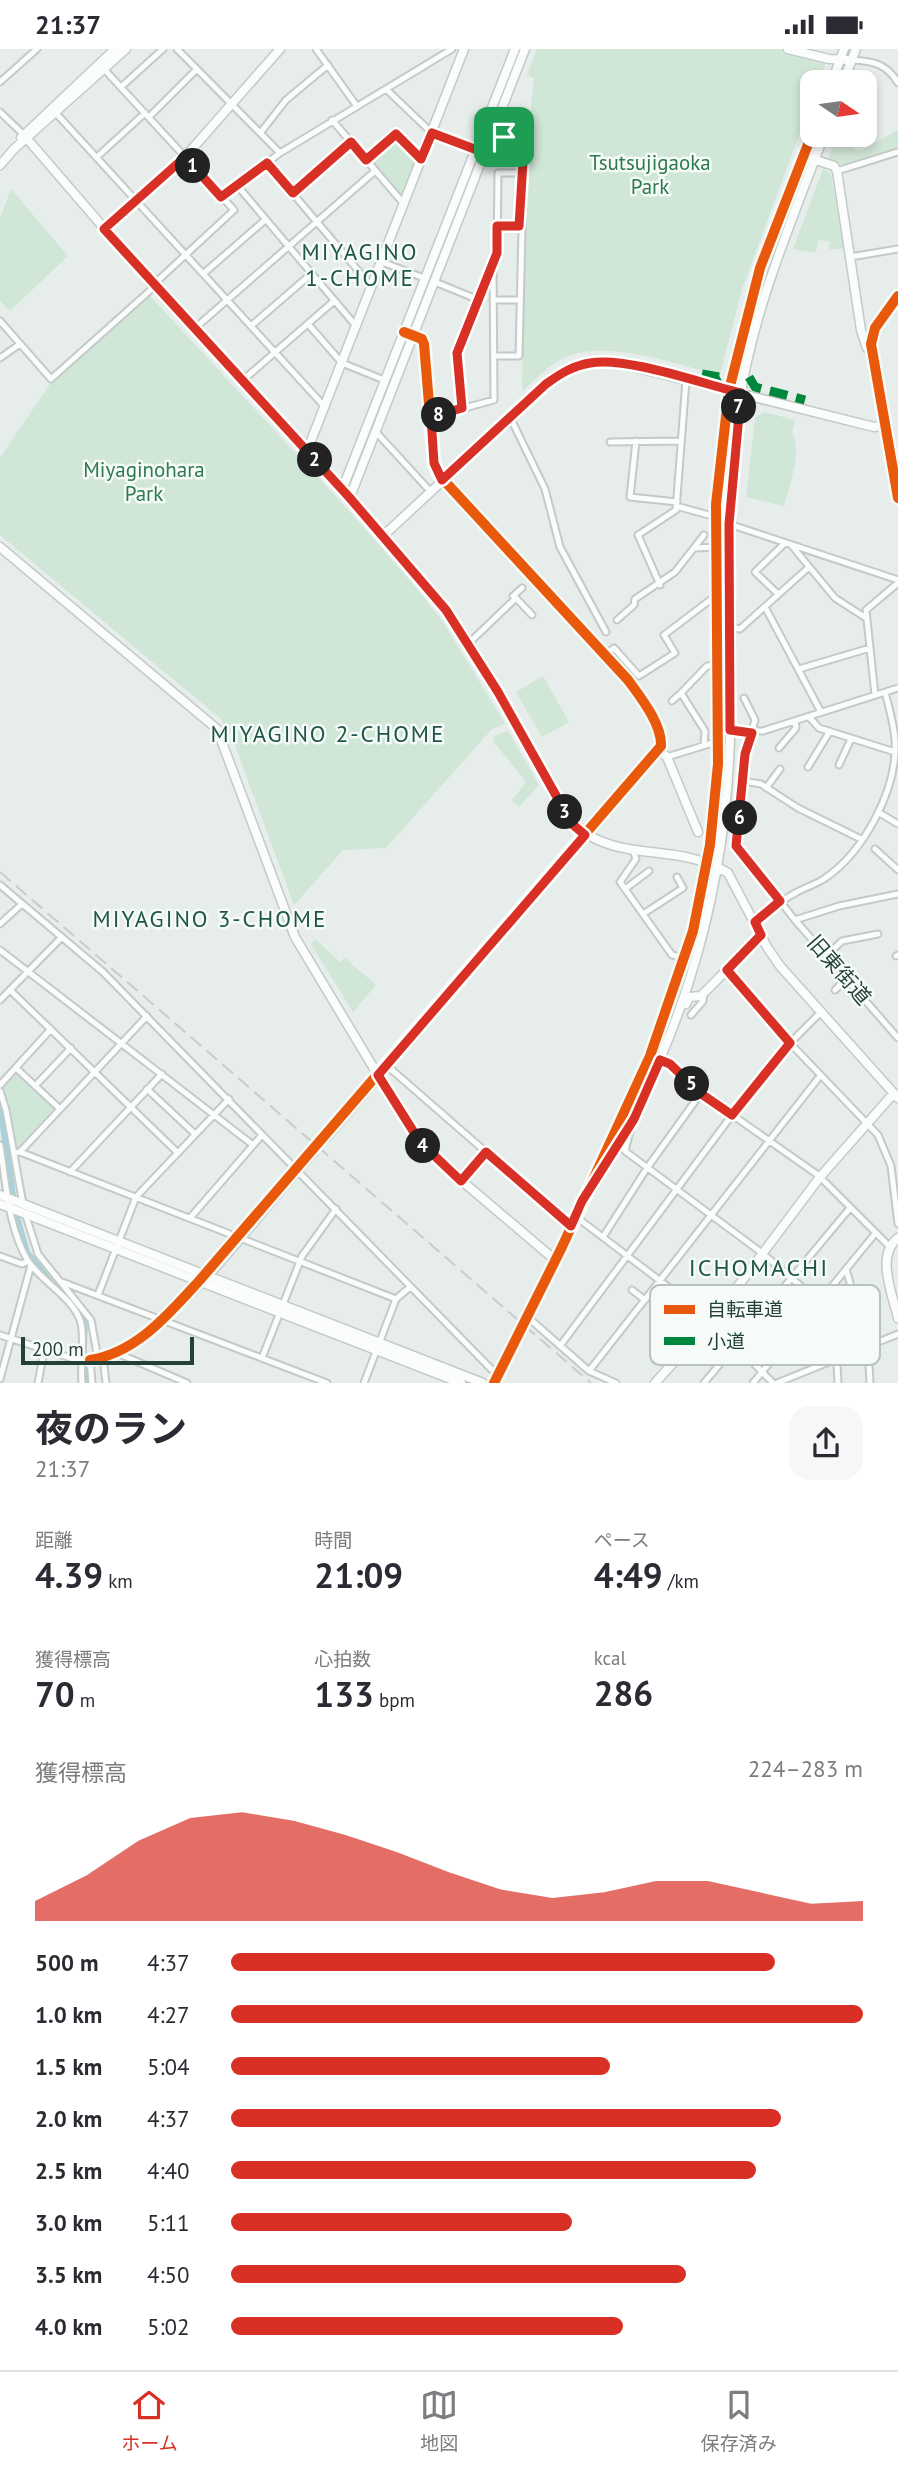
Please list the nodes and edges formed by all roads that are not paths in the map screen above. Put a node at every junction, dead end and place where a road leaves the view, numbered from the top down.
1 (37, 49) edge
2 (126, 49) edge
3 (163, 49) edge
4 (177, 49) edge
5 (280, 49) edge
6 (316, 49) edge
7 (452, 49) edge
8 (464, 49) edge
9 (515, 49) edge
10 (525, 49) edge
11 (790, 49) edge
12 (844, 49) edge
13 (856, 49) edge
14 (110, 51) edge
15 (840, 59) junction
16 (852, 60) junction
17 (327, 65) junction
18 (102, 67) junction
19 (197, 69) junction
20 (836, 70) edge
21 (848, 70) edge
22 (0, 82) edge
23 (898, 83) edge
24 (121, 87) junction
25 (386, 89) junction
26 (232, 104) junction
27 (356, 105) junction
28 (54, 110) junction
29 (0, 112) edge
30 (147, 115) junction
31 (332, 120) junction
32 (261, 132) junction
33 (493, 132) junction
34 (432, 133) junction
35 (23, 139) junction
36 (351, 142) junction
37 (807, 147) edge
38 (820, 147) edge
39 (475, 150) junction
40 (898, 152) edge
41 (280, 153) junction
42 (485, 153) junction
43 (804, 155) junction
44 (97, 157) junction
45 (185, 157) junction
46 (421, 159) junction
47 (815, 159) junction
48 (366, 160) junction
49 (267, 163) junction
50 (0, 165) edge
51 (376, 171) junction
52 (837, 171) junction
53 (522, 173) junction
54 (236, 184) junction
55 (293, 193) junction
56 (221, 197) junction
57 (136, 200) junction
58 (404, 204) junction
59 (265, 220) junction
60 (316, 222) junction
61 (497, 226) junction
62 (519, 226) junction
63 (104, 229) junction
64 (289, 247) junction
65 (898, 249) edge
66 (186, 255) junction
67 (850, 257) junction
68 (382, 262) junction
69 (494, 262) junction
70 (203, 274) junction
71 (311, 274) junction
72 (425, 278) junction
73 (435, 282) junction
74 (154, 285) junction
75 (372, 287) junction
76 (898, 296) edge
77 (227, 299) junction
78 (479, 300) junction
79 (493, 300) junction
80 (519, 300) junction
81 (334, 301) junction
82 (747, 311) junction
83 (759, 315) junction
84 (0, 321) edge
85 (860, 323) junction
86 (308, 324) junction
87 (251, 326) junction
88 (356, 327) junction
89 (875, 328) junction
90 (194, 329) junction
91 (404, 332) junction
92 (414, 336) junction
93 (20, 344) junction
94 (275, 352) junction
95 (872, 352) junction
96 (494, 356) junction
97 (0, 358) edge
98 (342, 363) junction
99 (384, 380) junction
100 (686, 380) junction
101 (242, 381) junction
102 (729, 390) junction
103 (741, 393) junction
104 (325, 407) junction
105 (462, 408) junction
106 (431, 417) junction
107 (510, 417) junction
108 (889, 431) junction
109 (376, 432) junction
110 (636, 441) junction
111 (681, 441) junction
112 (610, 442) dead end
113 (307, 451) junction
114 (442, 480) junction
115 (342, 490) junction
116 (430, 491) junction
117 (349, 497) junction
118 (898, 498) edge
119 (677, 504) junction
120 (716, 517) junction
121 (729, 524) junction
122 (383, 535) junction
123 (704, 535) dead end
124 (788, 544) junction
125 (0, 547) edge
126 (717, 547) junction
127 (695, 548) junction
128 (809, 568) junction
129 (898, 581) edge
130 (660, 585) junction
131 (522, 588) dead end
132 (718, 594) junction
133 (778, 594) junction
134 (516, 598) junction
135 (765, 607) junction
136 (532, 615) dead end
137 (866, 618) junction
138 (617, 621) dead end
139 (730, 627) junction
140 (606, 632) dead end
141 (469, 643) junction
142 (870, 648) junction
143 (606, 655) junction
144 (719, 666) junction
145 (799, 669) junction
146 (898, 688) edge
147 (885, 692) junction
148 (681, 693) junction
149 (874, 695) junction
150 (744, 698) dead end
151 (672, 701) dead end
152 (821, 712) junction
153 (809, 717) junction
154 (795, 721) junction
155 (730, 730) junction
156 (830, 731) junction
157 (752, 733) junction
158 (851, 740) junction
159 (719, 741) junction
160 (705, 745) junction
161 (779, 748) dead end
162 (659, 750) junction
163 (895, 752) junction
164 (667, 757) junction
165 (839, 765) dead end
166 (808, 767) dead end
167 (780, 769) dead end
168 (743, 781) junction
169 (766, 787) junction
170 (878, 812) junction
171 (898, 824) edge
172 (698, 832) dead end
173 (585, 835) junction
174 (861, 839) junction
175 (875, 849) dead end
176 (633, 850) junction
177 (707, 864) junction
178 (717, 867) junction
179 (898, 870) edge
180 (649, 871) dead end
181 (677, 877) dead end
182 (1, 886) edge
183 (625, 889) junction
184 (898, 894) edge
185 (780, 901) junction
186 (22, 904) junction
187 (643, 914) junction
188 (795, 920) junction
189 (755, 922) junction
190 (0, 924) edge
191 (878, 934) dead end
192 (761, 935) junction
193 (61, 938) junction
194 (701, 946) junction
195 (0, 950) edge
196 (827, 955) junction
197 (686, 959) junction
198 (727, 970) junction
199 (28, 971) junction
200 (847, 978) junction
201 (10, 990) junction
202 (835, 991) dead end
203 (704, 994) junction
204 (0, 1000) edge
205 (821, 1012) junction
206 (691, 1015) dead end
207 (147, 1016) junction
208 (675, 1024) junction
209 (51, 1029) junction
210 (898, 1038) edge
211 (122, 1043) junction
212 (790, 1043) junction
213 (71, 1048) junction
214 (650, 1056) junction
215 (660, 1060) junction
216 (385, 1064) junction
217 (16, 1068) junction
218 (96, 1072) junction
219 (162, 1074) junction
220 (378, 1075) junction
221 (820, 1076) junction
222 (0, 1085) edge
223 (35, 1086) junction
224 (148, 1089) junction
225 (0, 1091) edge
226 (897, 1092) edge
227 (701, 1093) junction
228 (229, 1100) junction
229 (131, 1107) junction
230 (60, 1109) junction
231 (215, 1115) junction
232 (732, 1115) junction
233 (633, 1120) junction
234 (868, 1123) junction
235 (195, 1134) junction
236 (262, 1135) junction
237 (326, 1138) tunnel mouth
238 (769, 1142) junction
239 (0, 1145) edge
240 (253, 1145) junction
241 (314, 1151) tunnel mouth
242 (17, 1152) junction
243 (486, 1152) junction
244 (178, 1153) junction
245 (647, 1168) junction
246 (297, 1169) junction
247 (70, 1172) junction
248 (820, 1177) junction
249 (461, 1181) junction
250 (676, 1189) junction
251 (4, 1197) edge
252 (136, 1197) junction
253 (582, 1201) junction
254 (0, 1204) edge
255 (23, 1204) junction
256 (10, 1208) junction
257 (850, 1208) junction
258 (336, 1209) junction
259 (25, 1214) junction
260 (711, 1215) junction
261 (575, 1216) junction
262 (190, 1218) junction
263 (898, 1224) edge
264 (571, 1226) junction
265 (874, 1235) junction
266 (603, 1237) junction
267 (238, 1238) junction
268 (898, 1238) edge
269 (117, 1245) junction
270 (890, 1247) junction
271 (762, 1253) junction
272 (626, 1255) junction
273 (0, 1256) edge
274 (555, 1260) junction
275 (300, 1261) junction
276 (30, 1263) junction
277 (846, 1269) junction
278 (792, 1277) junction
279 (202, 1278) junction
280 (660, 1281) junction
281 (62, 1282) junction
282 (657, 1285) edge
283 (665, 1285) edge
284 (738, 1285) edge
285 (785, 1285) edge
286 (800, 1285) edge
287 (832, 1285) edge
288 (851, 1285) edge
289 (410, 1287) junction
290 (632, 1290) dead end
291 (650, 1294) edge
292 (98, 1295) junction
293 (396, 1299) junction
294 (645, 1300) junction
295 (281, 1309) junction
296 (898, 1318) edge
297 (163, 1319) junction
298 (532, 1321) dead end
299 (898, 1334) edge
300 (0, 1335) edge
301 (11, 1339) junction
302 (880, 1341) edge
303 (560, 1346) junction
304 (378, 1347) junction
305 (44, 1351) junction
306 (117, 1353) junction
307 (262, 1357) junction
308 (90, 1359) junction
309 (671, 1365) edge
310 (719, 1365) edge
311 (756, 1365) edge
312 (767, 1365) edge
313 (821, 1365) edge
314 (839, 1365) edge
315 (869, 1365) edge
316 (589, 1371) junction
317 (762, 1371) junction
318 (0, 1379) edge
319 (495, 1379) edge
320 (37, 1383) edge
321 (82, 1383) edge
322 (92, 1383) edge
323 (106, 1383) edge
324 (187, 1383) edge
325 (327, 1383) edge
326 (364, 1383) edge
327 (461, 1383) edge
328 (483, 1383) edge
329 (616, 1383) edge
330 (655, 1383) edge
331 (704, 1383) edge
332 (753, 1383) edge
333 (775, 1383) edge
334 (838, 1383) edge
335 (870, 1383) edge

1 - 22 street
2 - 18 street
3 - 24 street
4 - 19 street
5 - 26 street
6 - 17 street
7 - 25 street
8 - 34 street
9 - 39 street
10 - 33 street
11 - 15 street
12 - 15 street
13 - 16 street
14 - 18 street
15 - 16 street
15 - 20 street
16 - 21 street
16 - 23 street
17 - 27 street
17 - 32 street
18 - 24 street
18 - 28 street
19 - 26 street
19 - 30 street
24 - 30 street
25 - 27 street
25 - 34 street
26 - 32 street
26 - 45 street
27 - 31 street
28 - 35 street
28 - 44 street
29 - 35 street
30 - 44 street
30 - 45 street
31 - 36 street
31 - 41 street
32 - 41 street
33 - 42 street
33 - 53 street
34 - 39 street
34 - 46 street
35 - 50 street
35 - 63 street
36 - 48 street
36 - 55 street
37 - 43 street
38 - 47 street
39 - 42 street
39 - 72 street
40 - 52 street
41 - 49 street
42 - 73 street
43 - 47 street
43 - 82 street
44 - 57 street
45 - 56 street
45 - 57 street
46 - 48 street
46 - 58 street
47 - 52 street
47 - 83 street
48 - 51 street
49 - 54 street
49 - 55 street
51 - 58 street
51 - 60 street
52 - 67 street
53 - 61 street
53 - 62 street
54 - 56 street
54 - 59 street
55 - 60 street
56 - 66 street
57 - 63 street
57 - 66 street
58 - 68 street
59 - 64 street
59 - 70 street
60 - 64 street
60 - 75 street
61 - 62 street
61 - 69 street
62 - 80 street
63 - 74 street
64 - 71 street
64 - 77 street
65 - 67 street
66 - 70 street
66 - 74 street
67 - 85 street
68 - 72 street
68 - 75 street
69 - 78 street
69 - 79 street
70 - 77 street
71 - 81 street
71 - 87 street
72 - 91 street
73 - 78 street
73 - 92 street
74 - 90 street
74 - 93 street
75 - 88 street
76 - 89 highway
77 - 87 street
77 - 90 street
78 - 105 street
79 - 80 street
79 - 96 street
80 - 96 street
81 - 86 street
81 - 88 street
82 - 83 street
82 - 102 street
83 - 103 street
84 - 93 street
85 - 89 street
85 - 95 street
86 - 94 street
86 - 98 street
87 - 94 street
88 - 98 street
89 - 95 highway
90 - 101 street
91 - 92 street
91 - 99 street
92 - 106 street
92 - 109 street
93 - 97 street
94 - 101 street
94 - 104 street
95 - 108 highway
96 - 105 street
98 - 99 street
98 - 104 street
99 - 115 street
100 - 102 street
100 - 107 street
100 - 111 street
101 - 113 street
102 - 103 street
102 - 120 street
103 - 108 street
103 - 121 street
104 - 113 street
105 - 106 street
106 - 114 street
107 - 114 street
107 - 140 street
108 - 118 highway
109 - 116 street
109 - 117 street
110 - 111 street
110 - 112 street
110 - 119 street
111 - 119 street
113 - 115 street
114 - 116 street
114 - 143 street
115 - 117 street
116 - 122 street
117 - 122 street
119 - 120 street
119 - 130 street
120 - 126 street
121 - 124 street
121 - 139 street
122 - 141 street
123 - 127 street
124 - 128 street
124 - 129 street
124 - 133 street
125 - 220 street
126 - 127 street
126 - 132 street
127 - 130 street
128 - 133 street
128 - 137 street
129 - 137 street
130 - 138 street
131 - 134 street
132 - 143 street
132 - 144 street
133 - 135 street
134 - 136 street
134 - 141 street
135 - 139 street
135 - 145 street
137 - 142 street
139 - 155 street
141 - 173 street
142 - 145 street
142 - 149 street
143 - 162 street
144 - 148 street
144 - 159 street
145 - 152 street
146 - 147 street
147 - 149 street
147 - 163 street
148 - 151 street
148 - 160 street
149 - 152 street
150 - 157 street
152 - 153 street
153 - 154 street
153 - 156 street
154 - 157 street
154 - 161 street
155 - 157 street
155 - 178 street
156 - 158 street
156 - 166 street
157 - 168 street, 旧東街道
158 - 163 street
158 - 165 street
159 - 160 street
159 - 177 street
160 - 164 street
162 - 164 street
162 - 173 street
163 - 170 street
164 - 172 street
167 - 169 street
168 - 169 street
168 - 185 street, 旧東街道
169 - 174 street
170 - 171 street
170 - 174 street
173 - 176 street
173 - 216 street
174 - 185 street
175 - 179 street
176 - 177 street
176 - 183 street
177 - 178 street
177 - 197 street
178 - 189 street
178 - 194 street
180 - 183 street
181 - 187 street
182 - 186 street
183 - 187 street
184 - 188 street
185 - 188 street, 旧東街道
185 - 189 street
186 - 190 street
186 - 193 street
187 - 197 street
188 - 196 street, 旧東街道
189 - 192 street
191 - 196 street
192 - 198 street
192 - 205 street
193 - 199 street
193 - 207 street
194 - 203 street
194 - 208 street
195 - 199 street
196 - 200 street, 旧東街道
197 - 214 street
198 - 203 street
198 - 212 street
199 - 201 street
199 - 211 street
200 - 202 street
200 - 210 street, 旧東街道
201 - 204 street
201 - 209 street
203 - 206 street
203 - 208 street
205 - 212 street
205 - 226 street
207 - 211 street
207 - 228 street
208 - 215 street
209 - 213 street
209 - 217 street
211 - 218 street
211 - 219 street
212 - 221 street
212 - 232 street
213 - 218 street
213 - 223 street
214 - 215 street
214 - 253 street
215 - 227 street
215 - 233 street
216 - 220 street
216 - 243 street
217 - 222 street
217 - 223 street
218 - 229 street
218 - 230 street
219 - 224 street
219 - 231 street
220 - 237 street
220 - 249 street
221 - 234 street
221 - 238 street
223 - 230 street
224 - 229 street
224 - 235 street
225 - 242 street
226 - 234 street
227 - 232 street
227 - 245 street
228 - 231 street
228 - 236 street
229 - 244 street
229 - 247 street
230 - 242 street
231 - 235 street
231 - 240 street
232 - 238 street
232 - 250 street
233 - 245 street
233 - 253 street
234 - 248 street
234 - 263 street
235 - 244 street
236 - 240 street
236 - 246 street
238 - 248 street
238 - 260 street
239 - 251 street
240 - 262 street
241 - 246 street
242 - 247 street
242 - 255 street
243 - 249 street
243 - 264 street
244 - 252 street
245 - 250 street
245 - 266 street
246 - 258 street
246 - 267 street
247 - 252 street
248 - 257 street
248 - 271 street
249 - 274 street
250 - 260 street
250 - 272 street
251 - 255 street
251 - 256 street
252 - 262 street
252 - 269 street
253 - 261 street
254 - 256 street
255 - 259 street
255 - 269 street
256 - 259 street
256 - 276 street
257 - 265 street
257 - 278 street
258 - 275 street
258 - 289 street
259 - 269 street
259 - 281 street
260 - 271 street
260 - 280 street
261 - 264 street
261 - 266 street
262 - 267 street
264 - 274 street
265 - 270 street
265 - 277 street
266 - 272 street
267 - 275 street
267 - 279 street
268 - 270 street
269 - 279 street
269 - 292 street
270 - 296 street
271 - 278 street
271 - 284 street
272 - 280 street
272 - 303 street
273 - 276 street
274 - 319 street
275 - 293 street
275 - 295 street
276 - 301 street
276 - 308 street
277 - 287 street
277 - 288 street
278 - 285 street
278 - 286 street
279 - 295 street
279 - 297 street
280 - 282 street
280 - 283 street
281 - 292 street
281 - 308 street
289 - 293 street
289 - 319 street
290 - 294 street
291 - 294 street
292 - 297 street
293 - 304 street
294 - 316 street
295 - 304 street
295 - 307 street
297 - 306 street
297 - 307 street
298 - 303 street
299 - 302 street
300 - 301 street
301 - 305 street
301 - 318 street
303 - 316 street
304 - 326 street
304 - 327 street
304 - 328 street
305 - 308 street
305 - 320 street
306 - 308 street
306 - 324 street
307 - 325 street
308 - 321 street
308 - 322 street
308 - 323 street
309 - 330 street
310 - 331 street
311 - 317 street
312 - 317 street
313 - 333 street
314 - 334 street
315 - 335 street
316 - 329 street
317 - 332 street
317 - 333 street

